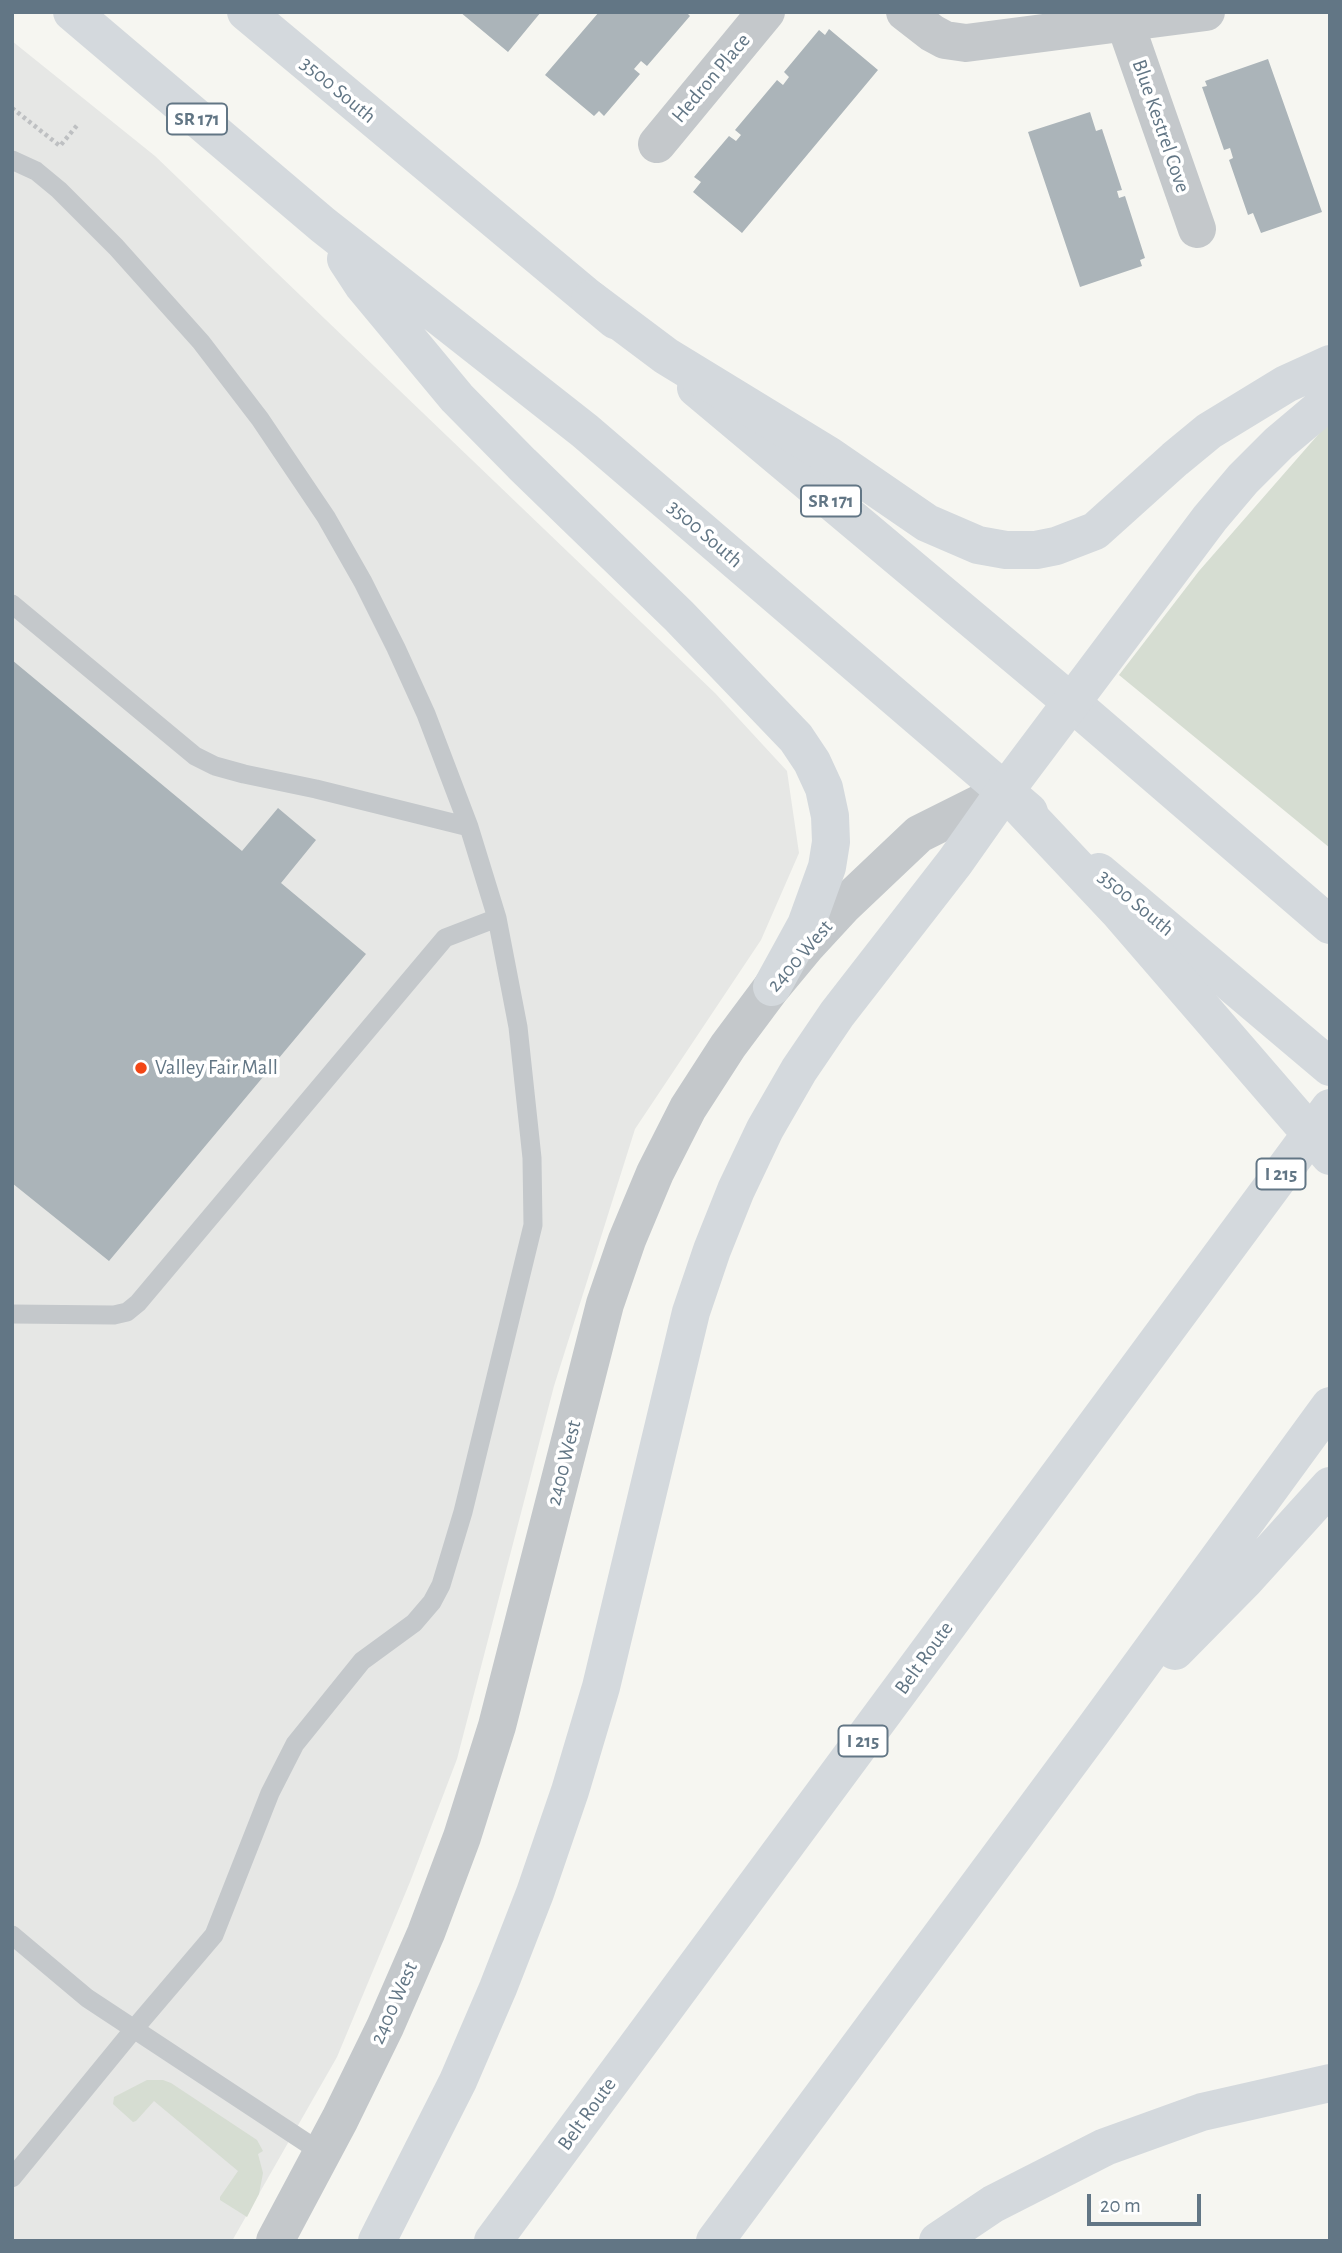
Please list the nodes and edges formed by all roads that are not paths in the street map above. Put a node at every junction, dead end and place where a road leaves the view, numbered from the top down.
1 (72, 12) edge
2 (246, 12) edge
3 (766, 12) edge
4 (905, 12) edge
5 (1206, 12) edge
6 (1125, 23) junction
7 (657, 144) dead end
8 (12, 160) edge
9 (323, 225) junction
10 (1197, 229) dead end
11 (590, 299) junction
12 (1330, 364) edge
13 (1330, 401) edge
14 (12, 604) edge
15 (1072, 703) junction
16 (1005, 791) junction
17 (469, 827) junction
18 (497, 918) junction
19 (1330, 925) edge
20 (772, 987) junction
21 (1330, 1067) edge
22 (1330, 1108) edge
23 (1330, 1156) edge
24 (12, 1314) edge
25 (1330, 1406) edge
26 (1330, 1486) edge
27 (1097, 1725) junction
28 (12, 1936) edge
29 (134, 2029) junction
30 (1330, 2082) edge
31 (322, 2153) junction
32 (12, 2178) edge
33 (275, 2241) edge
34 (377, 2241) edge
35 (493, 2241) edge
36 (715, 2241) edge
37 (938, 2241) edge

1 - 9 main road, 3500 South / SR 171
2 - 11 main road, 3500 South / SR 171
3 - 7 street, Hedron Place
4 - 6 street
5 - 6 street
6 - 10 street, Blue Kestrel Cove
8 - 17 lane
9 - 16 main road, 3500 South / SR 171
9 - 20 main road
11 - 12 main road
11 - 15 main road, 3500 South / SR 171
13 - 15 main road
14 - 17 lane
15 - 16 main road
15 - 19 main road, 3500 South / SR 171
16 - 20 street, 2400 West
16 - 21 main road, 3500 South / SR 171
16 - 23 main road
16 - 34 main road
17 - 18 lane
18 - 24 lane
18 - 29 lane
20 - 31 street, 2400 West
22 - 35 main road, Belt Route / I 215
25 - 27 main road
26 - 27 main road
27 - 36 main road
28 - 29 lane
29 - 31 lane
29 - 32 lane
30 - 37 main road
31 - 33 street, 2400 West

